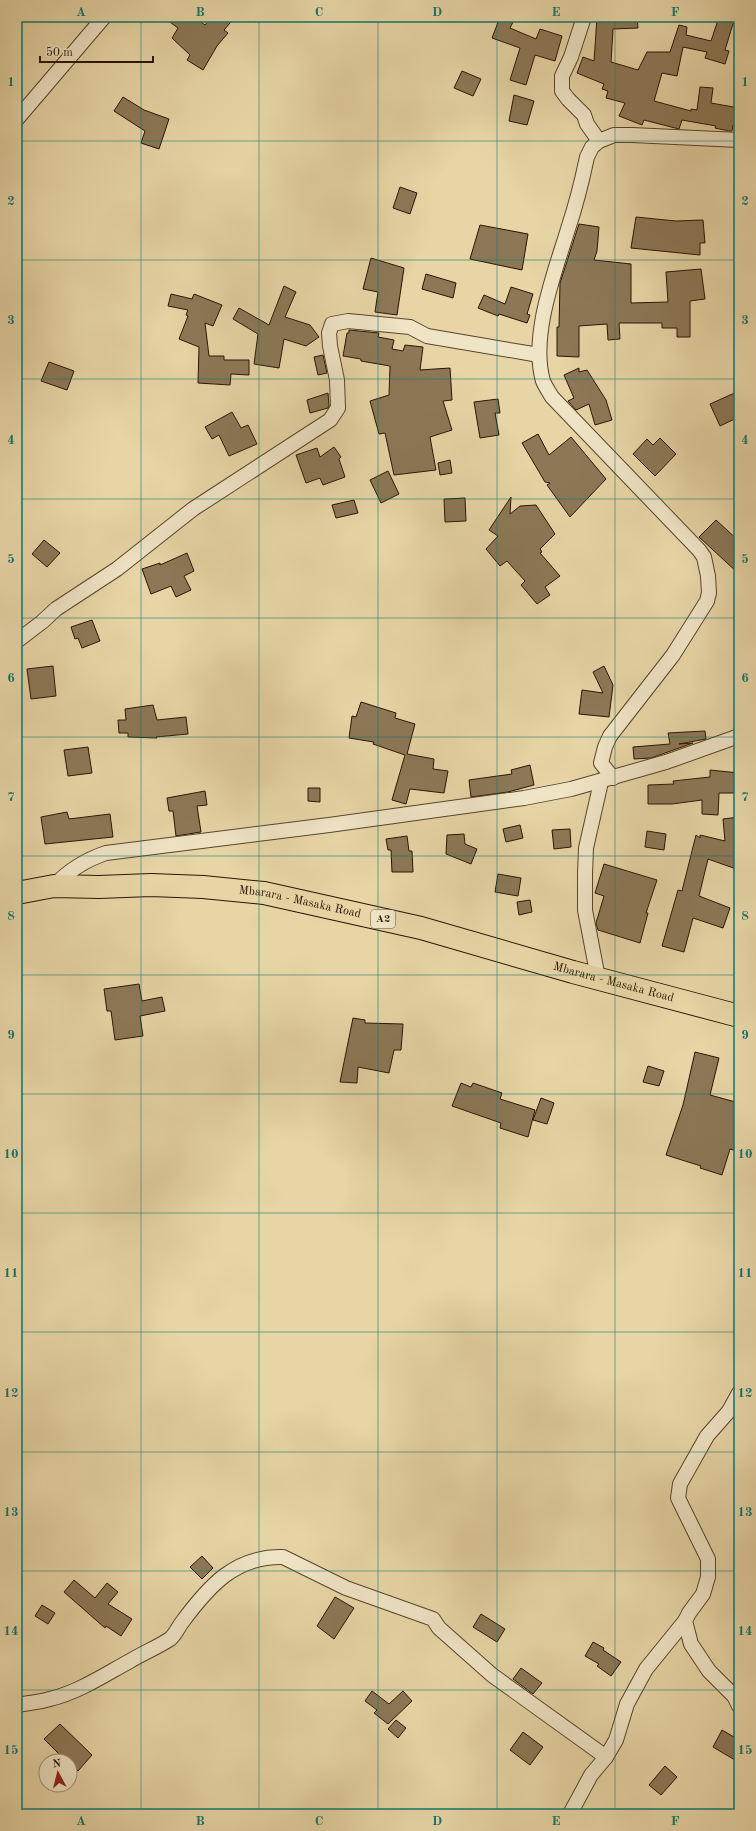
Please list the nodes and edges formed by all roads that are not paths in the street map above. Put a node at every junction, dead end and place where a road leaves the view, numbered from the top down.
1 (104, 17) edge
2 (584, 17) edge
3 (17, 119) edge
4 (739, 140) edge
5 (599, 141) junction
6 (539, 355) junction
7 (17, 641) edge
8 (739, 736) edge
9 (607, 780) junction
10 (54, 886) junction
11 (17, 893) edge
12 (598, 978) junction
13 (739, 1016) edge
14 (739, 1393) edge
15 (686, 1621) junction
16 (17, 1704) edge
17 (739, 1706) edge
18 (606, 1757) junction
19 (570, 1814) edge

1 - 3 street
2 - 5 street
4 - 5 street
5 - 6 street
6 - 7 street
6 - 9 street
8 - 9 street
9 - 10 street
9 - 12 street
10 - 11 highway, Mbarara - Masaka Road / A2
10 - 12 highway, Mbarara - Masaka Road / A2
12 - 13 highway, Mbarara - Masaka Road / A2
14 - 15 street
15 - 17 street
15 - 18 street
16 - 18 street
18 - 19 street

